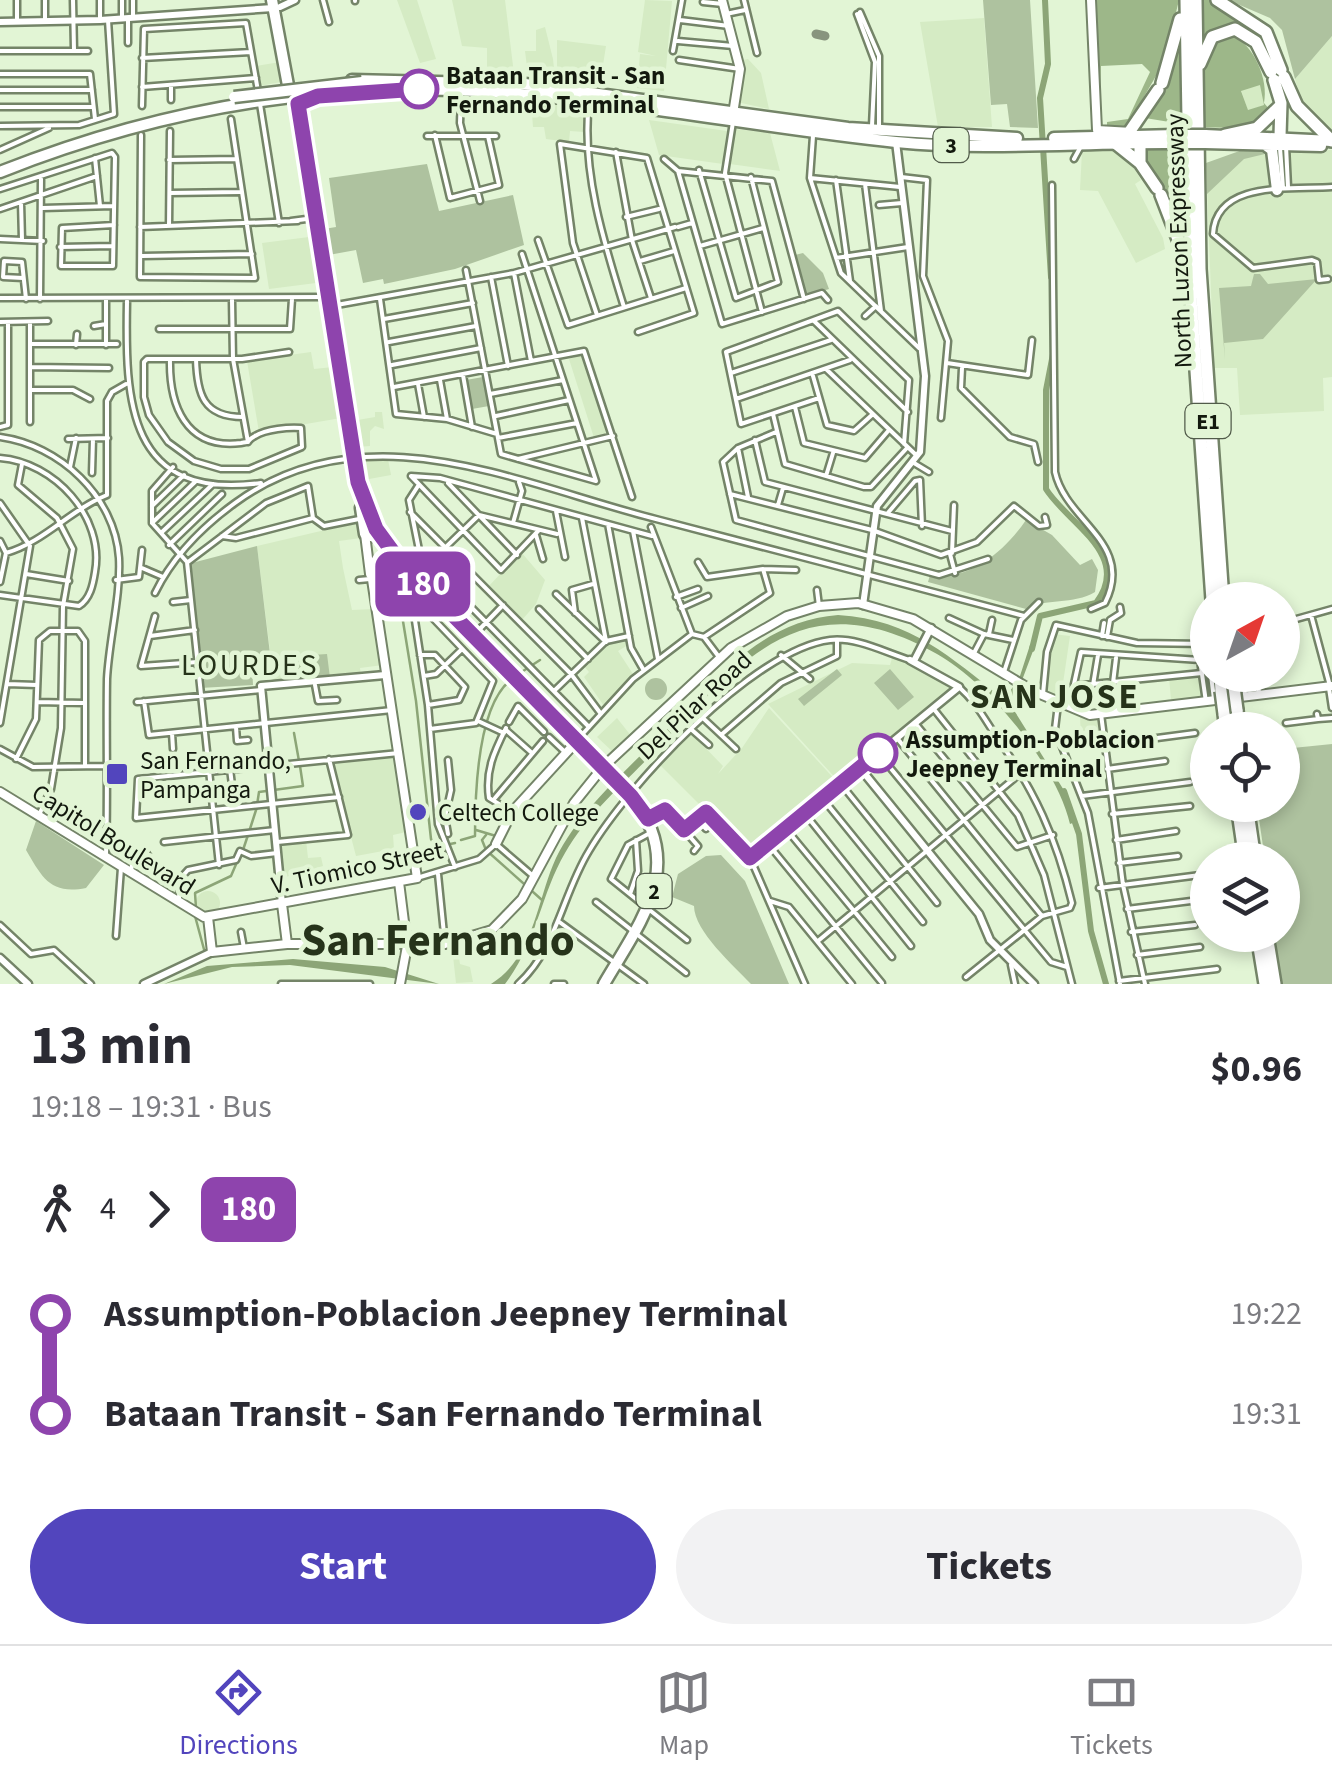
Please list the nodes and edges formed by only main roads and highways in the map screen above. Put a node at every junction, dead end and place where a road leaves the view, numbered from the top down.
1 (1090, 0) edge
2 (1184, 0) edge
3 (1196, 0) edge
4 (1217, 0) edge
5 (722, 2) edge
6 (274, 5) edge
7 (1277, 74) junction
8 (394, 80) junction
9 (362, 84) junction
10 (408, 89) junction
11 (296, 90) junction
12 (562, 93) junction
13 (1288, 93) junction
14 (259, 95) junction
15 (1196, 98) junction
16 (227, 99) junction
17 (1281, 105) junction
18 (733, 118) junction
19 (771, 122) junction
20 (1131, 133) junction
21 (1224, 135) junction
22 (1205, 139) junction
23 (930, 140) junction
24 (1052, 141) junction
25 (1286, 141) junction
26 (1260, 142) junction
27 (1332, 143) edge
28 (1286, 158) road end
29 (1140, 163) junction
30 (0, 170) edge
31 (1282, 188) road end
32 (1191, 299) junction
33 (369, 530) junction
34 (1211, 582) edge
35 (1222, 582) edge
36 (1330, 686) edge
37 (1223, 696) edge
38 (577, 740) junction
39 (602, 767) junction
40 (0, 792) edge
41 (491, 849) road end
42 (400, 887) junction
43 (282, 904) junction
44 (208, 917) junction
45 (287, 944) junction
46 (407, 946) junction
47 (1260, 952) edge
48 (1270, 952) edge
49 (401, 978) edge
50 (604, 984) edge
51 (1265, 984) edge
52 (1275, 984) edge

1 - 20 main road
2 - 20 highway
2 - 32 highway, North Luzon Expressway / E1
3 - 15 highway, North Luzon Expressway / E1
4 - 7 highway
5 - 18 main road
6 - 11 highway
7 - 13 highway
7 - 15 highway
7 - 17 highway
8 - 9 highway, 3
8 - 11 highway, 3
8 - 12 highway, 3
9 - 10 highway, 3
9 - 16 highway, 3, bridge
10 - 11 highway, 3
10 - 12 highway, 3
11 - 14 highway, 3
11 - 14 highway
11 - 33 highway
12 - 18 highway, 3
12 - 18 highway, 3
13 - 25 highway
13 - 27 highway
14 - 16 highway, 3
15 - 35 highway, North Luzon Expressway / E1
16 - 30 highway, 3
17 - 21 highway
17 - 25 highway
18 - 19 highway, 3
19 - 23 highway, 3
19 - 23 highway, 3
20 - 22 highway, 3, bridge
20 - 24 highway, 3
20 - 24 highway, 3
20 - 29 highway
20 - 29 highway
21 - 22 highway, 3
21 - 25 highway, 3
22 - 26 highway, 3
23 - 24 highway, 3
25 - 26 highway, 3
25 - 27 highway, 3
25 - 28 highway
26 - 31 highway
29 - 32 highway
32 - 34 highway, North Luzon Expressway / E1
33 - 38 highway
33 - 42 main road
36 - 37 main road
37 - 39 main road
38 - 39 highway
38 - 41 main road
39 - 46 main road
39 - 50 highway, 2
40 - 44 main road, Capitol Boulevard
42 - 43 main road, V. Tiomico Street
42 - 46 main road
43 - 44 main road, V. Tiomico Street
43 - 45 main road
44 - 45 main road
45 - 46 main road
46 - 49 main road
47 - 51 highway
48 - 52 highway

